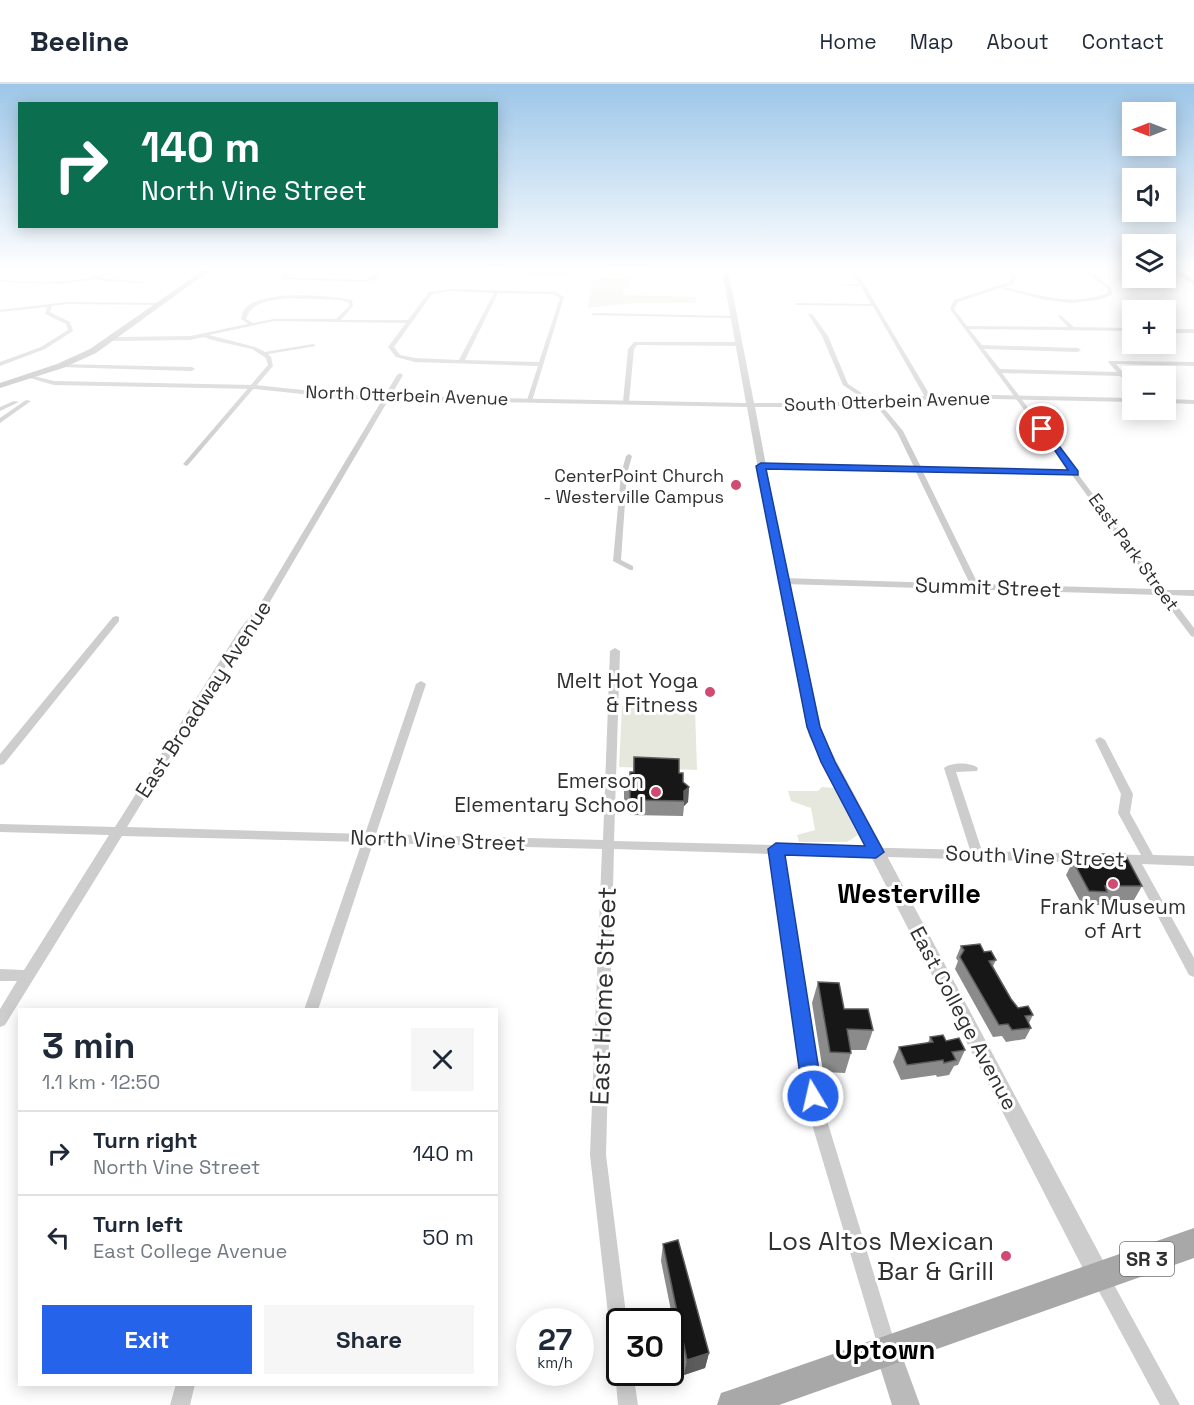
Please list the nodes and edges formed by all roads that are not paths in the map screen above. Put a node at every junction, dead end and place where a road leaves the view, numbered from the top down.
1 (70, 331) edge
2 (124, 331) edge
3 (226, 331) edge
4 (403, 331) edge
5 (477, 331) edge
6 (552, 331) edge
7 (737, 331) edge
8 (821, 331) edge
9 (888, 331) edge
10 (968, 331) edge
11 (1176, 331) edge
12 (1194, 331) edge
13 (206, 336) junction
14 (113, 339) junction
15 (739, 344) junction
16 (313, 346) dead end
17 (980, 348) junction
18 (1078, 350) dead end
19 (266, 353) junction
20 (461, 362) junction
21 (0, 364) edge
22 (541, 364) junction
23 (1194, 364) edge
24 (60, 366) junction
25 (192, 369) dead end
26 (999, 371) junction
27 (1120, 374) joint
28 (400, 375) dead end
29 (30, 377) junction
30 (0, 386) edge
31 (255, 387) junction
32 (388, 397) junction
33 (928, 397) junction
34 (1018, 397) junction
35 (530, 400) junction
36 (1122, 400) edge
37 (28, 401) dead end
38 (1176, 401) edge
39 (16, 402) dead end
40 (626, 402) junction
41 (873, 402) junction
42 (1194, 402) edge
43 (750, 405) junction
44 (0, 409) edge
45 (0, 421) edge
46 (629, 456) dead end
47 (186, 464) dead end
48 (761, 466) junction
49 (920, 470) junction
50 (1075, 473) junction
51 (630, 568) dead end
52 (783, 581) junction
53 (975, 586) junction
54 (1163, 592) junction
55 (1194, 593) edge
56 (116, 619) dead end
57 (1194, 634) edge
58 (615, 651) dead end
59 (421, 684) dead end
60 (1100, 740) dead end
61 (0, 761) edge
62 (973, 768) dead end
63 (0, 828) edge
64 (119, 831) junction
65 (368, 838) junction
66 (608, 845) junction
67 (776, 849) junction
68 (876, 852) junction
69 (977, 855) junction
70 (1133, 859) junction
71 (1149, 859) junction
72 (1194, 861) edge
73 (1194, 971) edge
74 (0, 975) edge
75 (27, 976) junction
76 (313, 1008) edge
77 (0, 1021) edge
78 (1194, 1243) edge
79 (1099, 1276) junction
80 (616, 1308) edge
81 (888, 1351) junction
82 (185, 1386) edge
83 (626, 1386) edge
84 (180, 1405) edge
85 (628, 1405) edge
86 (733, 1405) edge
87 (906, 1405) edge
88 (1170, 1405) edge

1 - 21 street
2 - 14 main road
3 - 13 street
4 - 20 street
5 - 20 street
6 - 22 street
7 - 15 street, East College Avenue
8 - 41 street
9 - 33 street
10 - 17 street, East Park Street
11 - 12 street
13 - 14 street
13 - 19 street
14 - 24 main road
15 - 40 street
15 - 43 street, East College Avenue
16 - 19 street
17 - 18 street
17 - 26 street, East Park Street
19 - 31 street
20 - 22 street
22 - 35 street
23 - 27 street
24 - 25 street
24 - 29 main road
26 - 27 street
26 - 34 street, East Park Street
28 - 32 street, East Broadway Avenue
29 - 30 main road
29 - 31 street, North Otterbein Avenue
31 - 32 street, North Otterbein Avenue
31 - 47 street
32 - 35 street, North Otterbein Avenue
32 - 64 street, East Broadway Avenue
33 - 34 street, South Otterbein Avenue
33 - 41 street, South Otterbein Avenue
34 - 36 street, South Otterbein Avenue
34 - 50 street, East Park Street
35 - 40 street, North Otterbein Avenue
37 - 45 street
38 - 42 street
39 - 44 street
40 - 43 street, North Otterbein Avenue
41 - 43 street, South Otterbein Avenue
41 - 49 street
43 - 48 street, East College Avenue
46 - 51 street
48 - 49 street
48 - 52 street, East College Avenue
49 - 50 street
49 - 53 street
50 - 54 street, East Park Street
52 - 53 street, Summit Street
52 - 68 street, East College Avenue
53 - 54 street, Summit Street
54 - 55 street, Summit Street
54 - 57 street, East Park Street
56 - 61 street
58 - 66 street, East Home Street
59 - 65 street
60 - 71 street
62 - 69 street
63 - 64 street, North Vine Street
64 - 65 street, North Vine Street
64 - 75 street, East Broadway Avenue
65 - 66 street, North Vine Street
65 - 76 street
66 - 67 street, North Vine Street
66 - 80 street, East Home Street
67 - 68 street, North Vine Street
67 - 81 street
68 - 69 street, South Vine Street
68 - 79 street, East College Avenue
69 - 70 street, South Vine Street
70 - 71 street, South Vine Street
70 - 73 street
71 - 72 street, South Vine Street
74 - 75 street
75 - 77 street, East Broadway Avenue
78 - 79 main road, SR 3
79 - 81 main road, SR 3
79 - 88 street
81 - 86 main road, SR 3
81 - 87 main road
82 - 84 street
83 - 85 street

